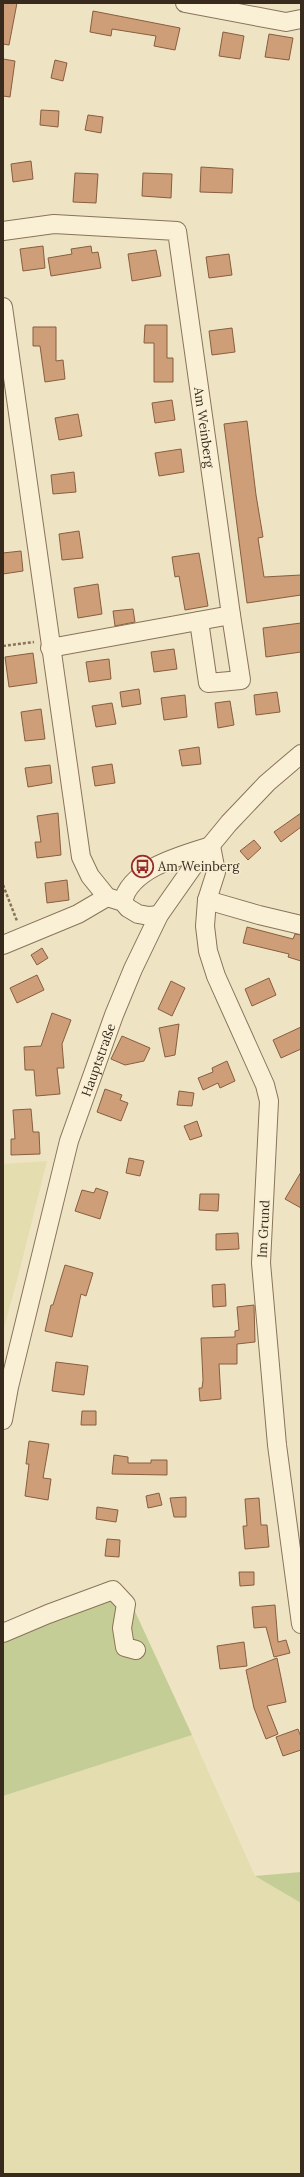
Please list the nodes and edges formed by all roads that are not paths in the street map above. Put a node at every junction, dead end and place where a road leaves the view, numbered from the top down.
1 (185, 3) edge
2 (301, 19) edge
3 (3, 231) edge
4 (3, 307) edge
5 (231, 615) junction
6 (199, 621) junction
7 (50, 644) junction
8 (301, 754) edge
9 (211, 846) junction
10 (115, 900) junction
11 (208, 900) junction
12 (159, 915) junction
13 (301, 925) edge
14 (3, 945) edge
15 (3, 1420) edge
16 (301, 1624) edge
17 (3, 1633) edge
18 (136, 1650) dead end

1 - 2 street
3 - 5 street, Am Weinberg
4 - 7 street
5 - 6 street
5 - 6 street
6 - 7 street
7 - 10 street
8 - 9 street, Hauptstraße
9 - 10 street
9 - 11 street, Im Grund
9 - 12 street, Hauptstraße
10 - 12 street
10 - 14 street
11 - 13 street
11 - 16 street, Im Grund
12 - 15 street, Hauptstraße
17 - 18 street

